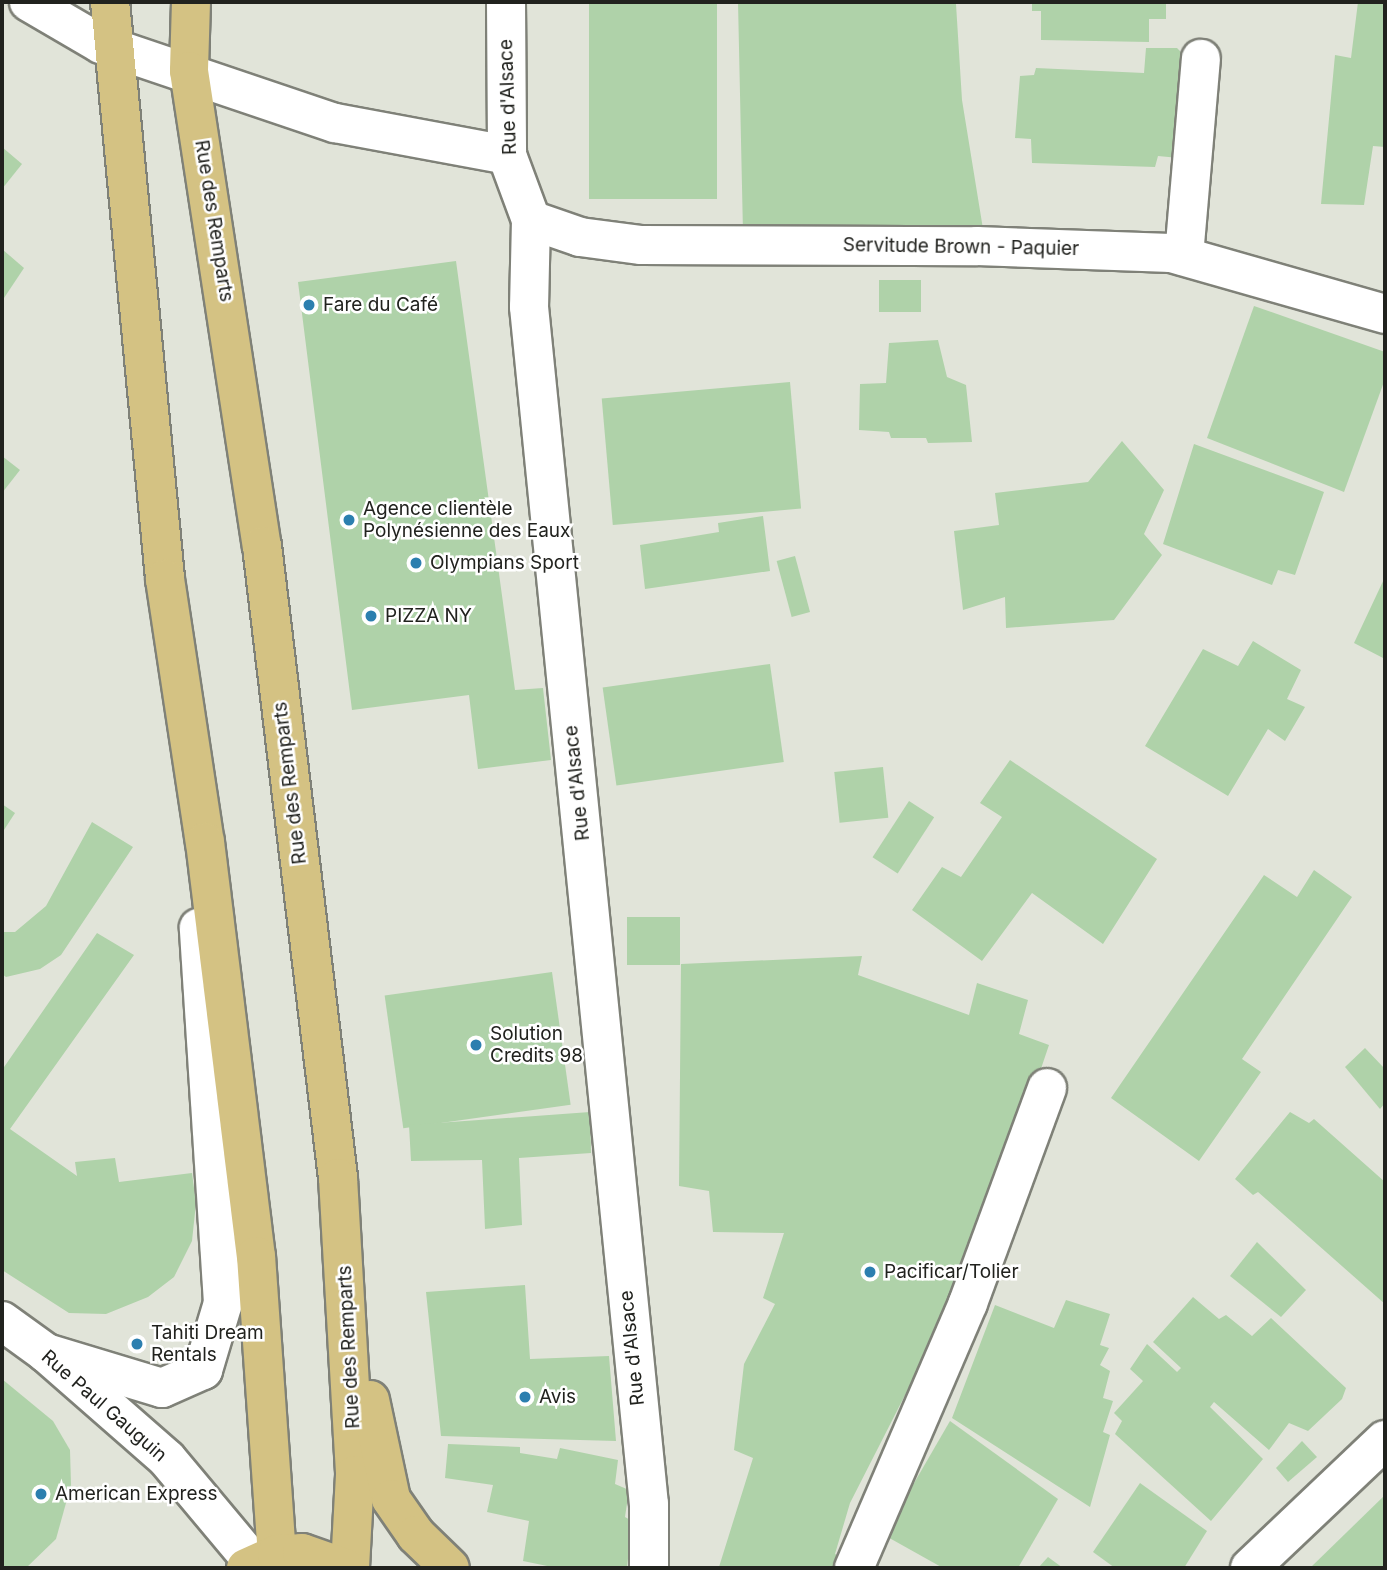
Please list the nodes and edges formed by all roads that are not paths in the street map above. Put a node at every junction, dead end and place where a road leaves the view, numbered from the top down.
1 (29, 2) edge
2 (110, 2) edge
3 (191, 2) edge
4 (506, 2) edge
5 (113, 48) junction
6 (1201, 59) dead end
7 (190, 71) junction
8 (507, 155) junction
9 (531, 220) junction
10 (1184, 256) junction
11 (1385, 314) edge
12 (186, 717) junction
13 (1047, 1088) dead end
14 (346, 1285) junction
15 (2, 1321) edge
16 (46, 1353) junction
17 (1385, 1440) edge
18 (258, 1561) edge
19 (345, 1568) edge
20 (350, 1568) edge
21 (450, 1568) edge
22 (649, 1568) edge
23 (854, 1568) edge
24 (1250, 1568) edge

1 - 5 street
2 - 5 main road
3 - 7 main road, Rue des Remparts
4 - 8 street, Rue d'Alsace
5 - 7 street
5 - 12 main road
6 - 10 street
7 - 8 street
7 - 14 main road, Rue des Remparts
8 - 9 street, Rue d'Alsace
9 - 10 street, Servitude Brown - Paquier
9 - 22 street, Rue d'Alsace
10 - 11 street, Servitude Brown - Paquier
12 - 16 street
12 - 18 main road
13 - 23 street
14 - 20 main road, Rue des Remparts
14 - 21 main road
15 - 16 street, Rue Paul Gauguin
16 - 18 street, Rue Paul Gauguin
17 - 24 street
18 - 19 main road

